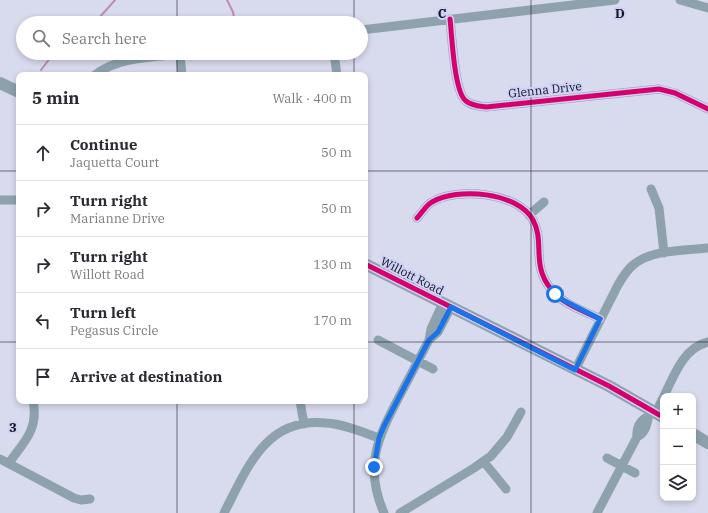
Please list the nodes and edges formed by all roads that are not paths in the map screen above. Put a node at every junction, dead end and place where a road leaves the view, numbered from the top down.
1 (615, 0) edge
2 (680, 0) edge
3 (585, 2) edge
4 (708, 8) edge
5 (450, 19) junction
6 (368, 29) edge
7 (133, 60) edge
8 (183, 60) edge
9 (335, 60) edge
10 (100, 72) edge
11 (182, 72) edge
12 (337, 72) edge
13 (0, 83) edge
14 (16, 91) edge
15 (708, 109) edge
16 (651, 189) dead end
17 (0, 200) edge
18 (16, 200) edge
19 (544, 202) dead end
20 (529, 215) junction
21 (417, 218) dead end
22 (708, 248) edge
23 (664, 253) junction
24 (368, 266) edge
25 (447, 305) junction
26 (600, 319) junction
27 (378, 340) dead end
28 (708, 342) edge
29 (418, 361) junction
30 (433, 369) dead end
31 (575, 370) junction
32 (666, 393) edge
33 (33, 404) edge
34 (301, 404) edge
35 (660, 404) edge
36 (521, 412) dead end
37 (654, 414) edge
38 (304, 424) junction
39 (696, 436) edge
40 (379, 438) junction
41 (708, 443) edge
42 (607, 458) dead end
43 (4, 462) edge
44 (484, 462) junction
45 (622, 466) junction
46 (635, 473) dead end
47 (506, 490) dead end
48 (90, 499) dead end
49 (224, 513) edge
50 (384, 513) edge
51 (400, 513) edge
52 (597, 513) edge

1 - 3 street
2 - 4 street
3 - 5 street
5 - 6 street
5 - 15 street, Glenna Drive
7 - 10 street
8 - 11 street
9 - 12 street
13 - 14 main road
16 - 23 street
17 - 18 street
19 - 20 street
20 - 21 street
20 - 26 street
22 - 23 street
23 - 26 street
24 - 25 main road, Willott Road
25 - 29 street
25 - 31 main road, Willott Road
26 - 31 street
27 - 29 street
28 - 32 street
29 - 30 street
29 - 40 street
31 - 37 main road, Willott Road
33 - 43 street
34 - 38 street
35 - 37 street
36 - 44 street
37 - 45 street
38 - 40 street
38 - 49 street
39 - 41 main road
40 - 50 street
42 - 45 street
43 - 48 street
44 - 47 street
44 - 51 street
45 - 46 street
45 - 52 street

